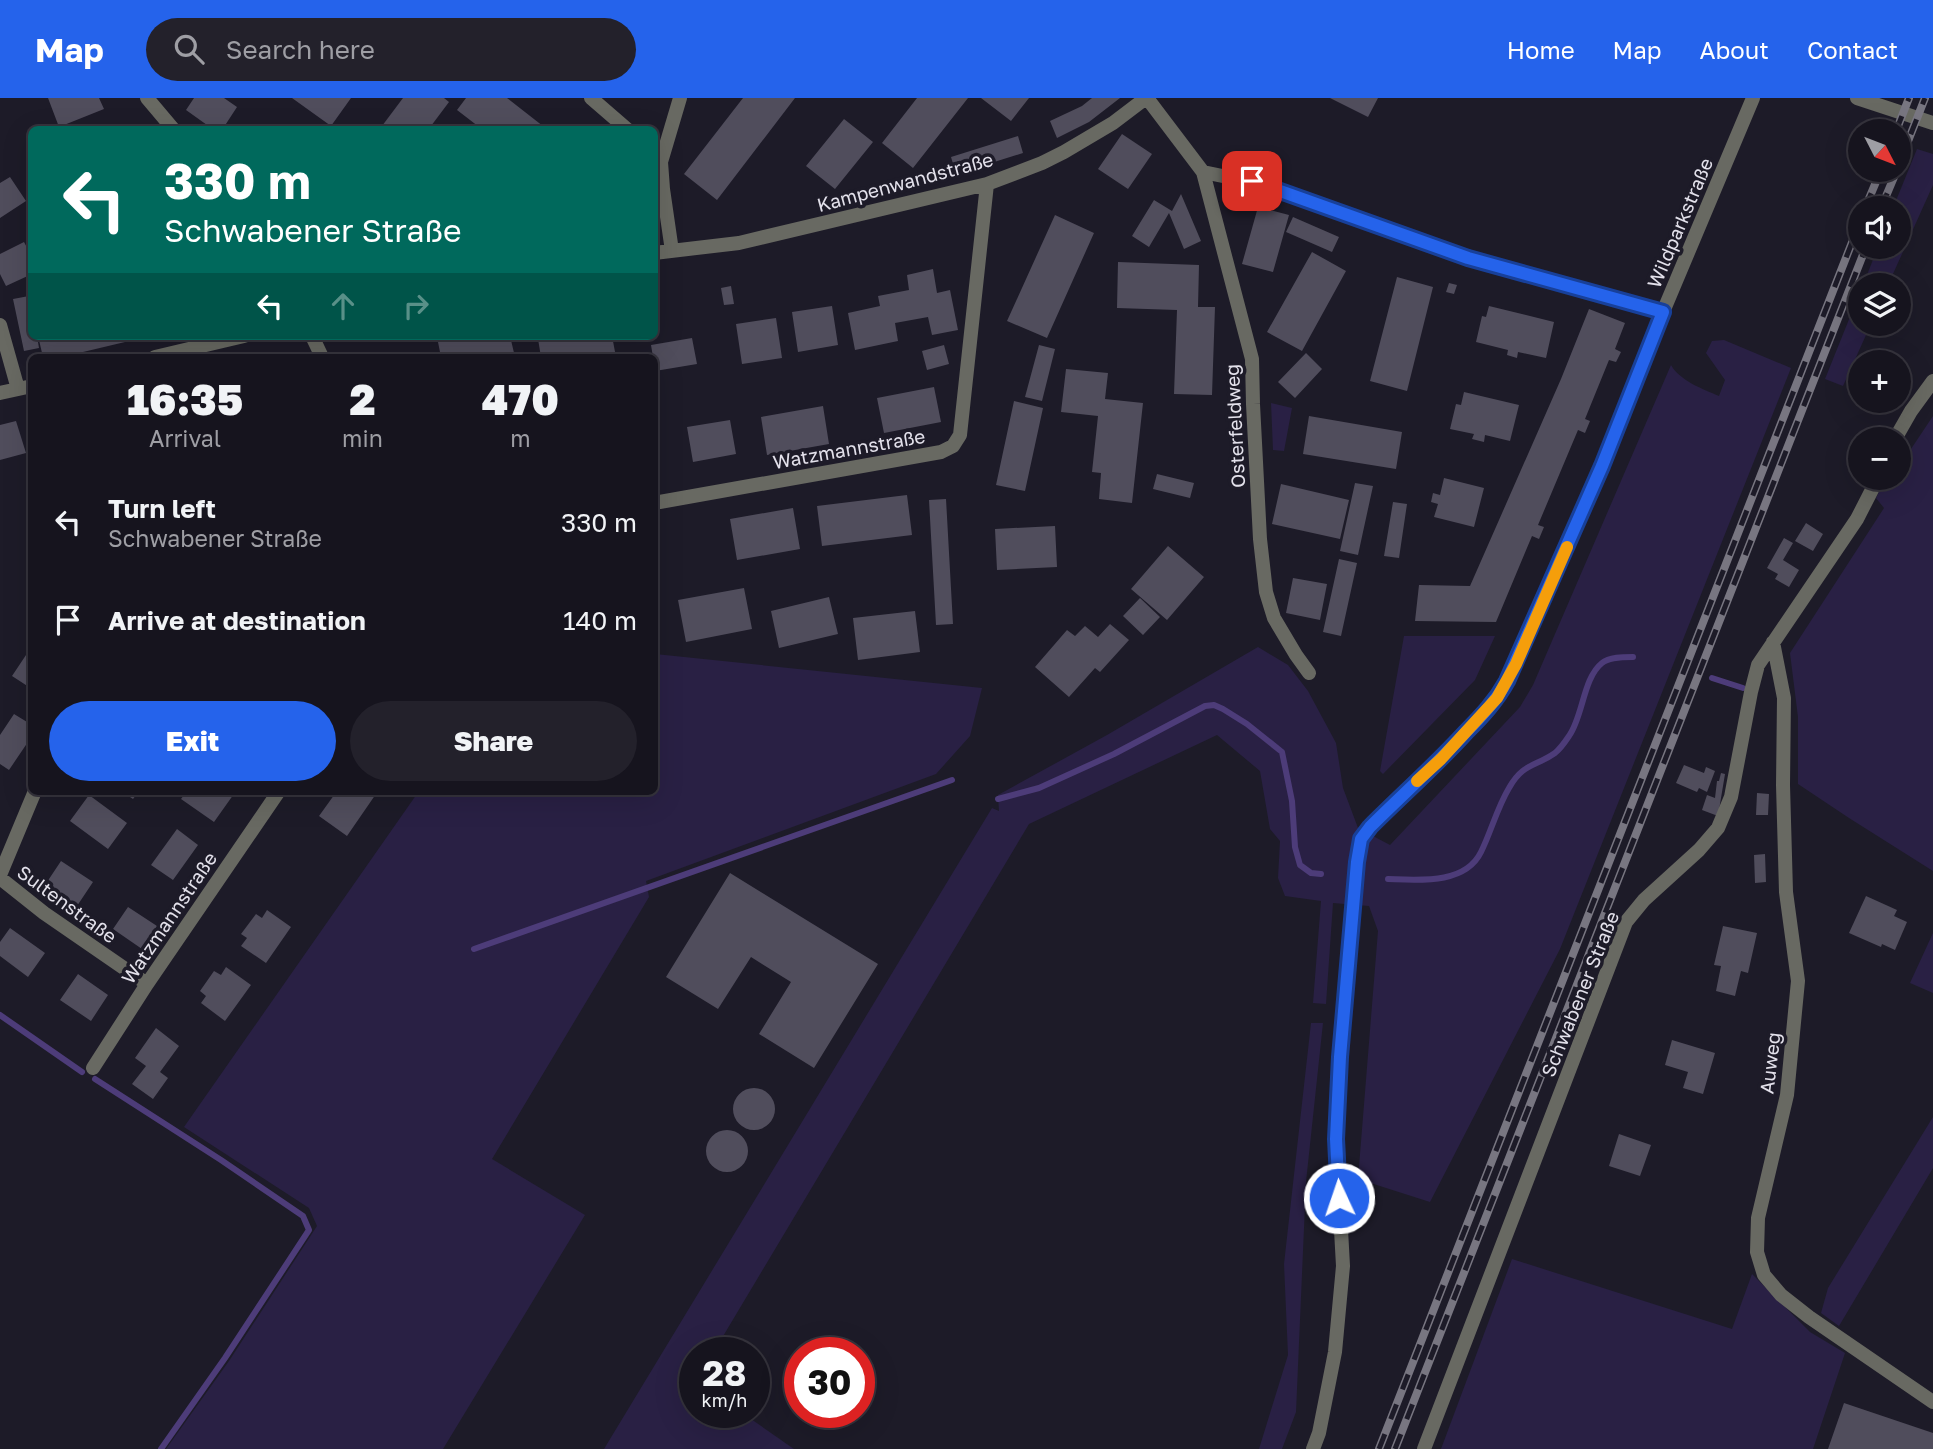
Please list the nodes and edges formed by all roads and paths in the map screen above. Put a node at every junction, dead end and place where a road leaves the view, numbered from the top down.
1 (147, 98) edge
2 (591, 98) edge
3 (680, 98) edge
4 (1147, 98) edge
5 (1753, 98) edge
6 (1857, 98) edge
7 (1933, 123) edge
8 (171, 126) edge
9 (623, 126) edge
10 (658, 159) edge
11 (1203, 172) junction
12 (987, 184) junction
13 (672, 251) junction
14 (658, 253) edge
15 (1663, 312) junction
16 (0, 325) edge
17 (227, 340) edge
18 (168, 354) edge
19 (1933, 382) edge
20 (25, 388) edge
21 (0, 393) edge
22 (1902, 427) edge
23 (1872, 490) edge
24 (658, 502) edge
25 (1773, 642) junction
26 (1309, 673) dead end
27 (33, 795) edge
28 (276, 795) edge
29 (0, 876) edge
30 (146, 984) junction
31 (93, 1068) dead end
32 (1933, 1402) edge
33 (1313, 1449) edge
34 (1424, 1449) edge

1 - 8 street
2 - 9 street
3 - 10 street
4 - 11 street
4 - 12 street, Kampenwandstraße
5 - 15 street, Wildparkstraße
6 - 7 street
10 - 13 street
11 - 15 street
11 - 26 street, Osterfeldweg
12 - 13 street, Kampenwandstraße
12 - 24 street, Watzmannstraße
13 - 14 street, Kampenwandstraße
15 - 33 street, Wildparkstraße
16 - 20 street
17 - 18 street
19 - 22 street
20 - 21 street
23 - 25 street, Schwabener Straße
25 - 32 street, Auweg
25 - 34 street, Schwabener Straße
27 - 29 street
28 - 30 street, Watzmannstraße
29 - 30 street, Sultenstraße
30 - 31 street, Watzmannstraße

